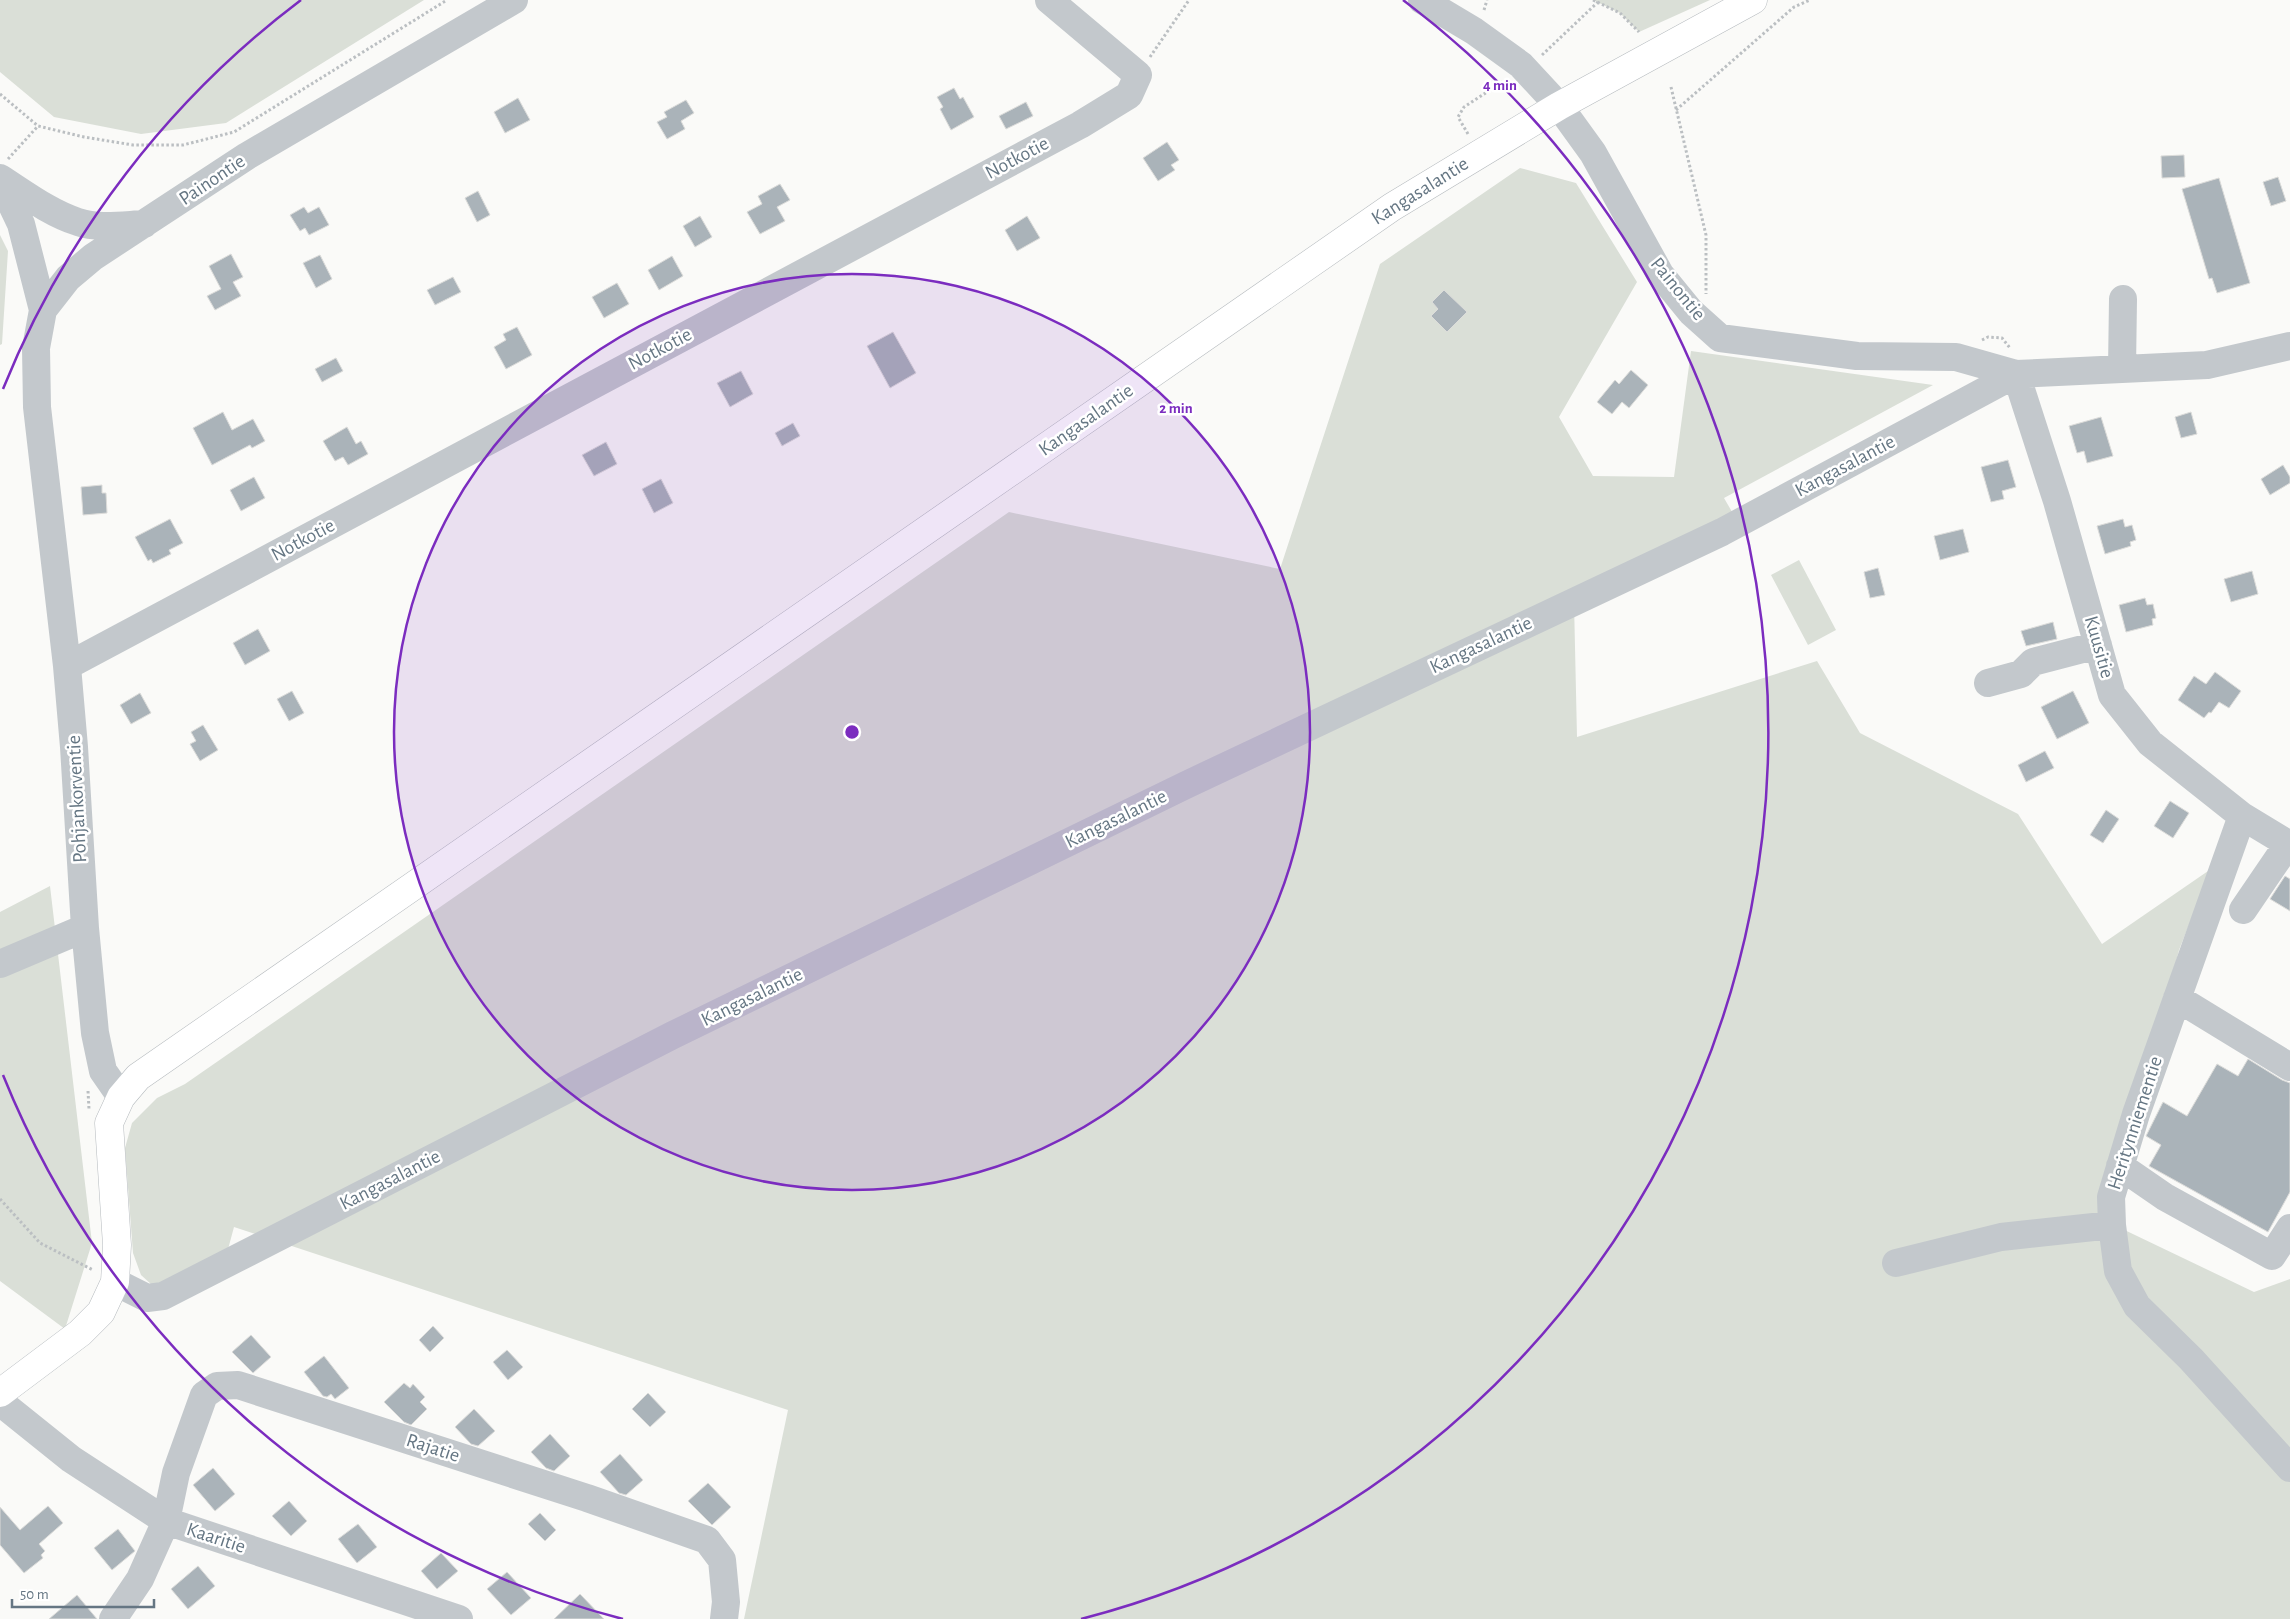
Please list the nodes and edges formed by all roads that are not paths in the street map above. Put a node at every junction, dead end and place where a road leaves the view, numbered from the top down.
1 (514, 0) edge
2 (1049, 0) edge
3 (1422, 0) edge
4 (1753, 0) edge
5 (1559, 106) junction
6 (2, 173) edge
7 (145, 224) junction
8 (2123, 299) dead end
9 (43, 310) junction
10 (2290, 346) edge
11 (2122, 369) junction
12 (2016, 374) junction
13 (2098, 645) junction
14 (67, 666) junction
15 (1988, 683) dead end
16 (2242, 816) junction
17 (2289, 844) edge
18 (2243, 910) dead end
19 (85, 928) junction
20 (0, 964) edge
21 (2177, 998) junction
22 (2290, 1067) edge
23 (121, 1097) junction
24 (2120, 1166) junction
25 (2112, 1225) junction
26 (2290, 1228) edge
27 (1896, 1264) dead end
28 (115, 1282) junction
29 (0, 1393) edge
30 (0, 1402) edge
31 (2290, 1468) edge
32 (166, 1521) junction
33 (400, 1610) edge
34 (113, 1619) edge
35 (459, 1619) edge
36 (724, 1619) edge

1 - 7 street, Painontie
2 - 14 street, Notkotie
3 - 5 street, Painontie
4 - 5 main road, Kangasalantie
5 - 12 street, Painontie
5 - 23 main road, Kangasalantie
6 - 7 street
6 - 9 street
7 - 9 street, Painontie
8 - 11 street
9 - 14 street, Pohjankorventie
10 - 11 street, Kangasalantie
11 - 12 street, Kangasalantie
12 - 13 street, Kuusitie
12 - 28 street, Kangasalantie
13 - 15 street
13 - 16 street, Kuusitie
14 - 19 street, Pohjankorventie
16 - 17 street, Kuusitie
16 - 21 street, Heritynniementie
17 - 18 street
19 - 20 street
19 - 23 street, Pohjankorventie
21 - 22 street
21 - 24 street, Heritynniementie
23 - 28 main road
24 - 25 street, Heritynniementie
24 - 26 street
25 - 27 street
25 - 31 street, Heritynniementie
28 - 29 main road
30 - 32 street, Kaaritie
32 - 33 street, Kaaritie
32 - 34 street, Rajatie
32 - 36 street, Rajatie
33 - 35 street, Kaaritie

